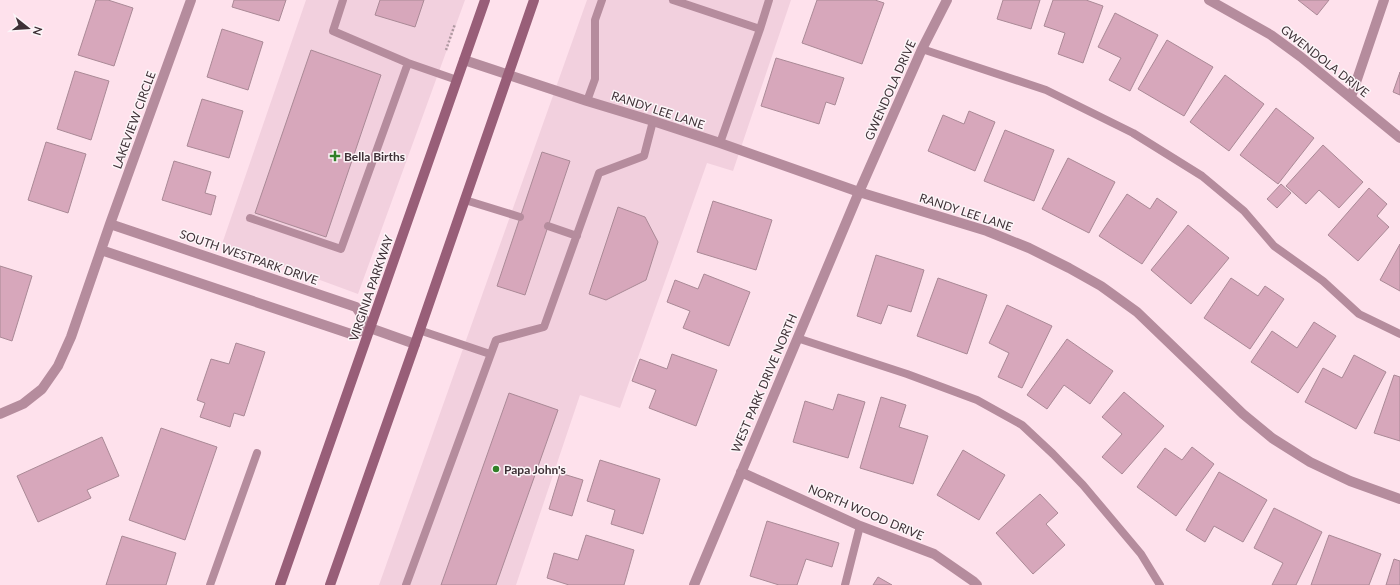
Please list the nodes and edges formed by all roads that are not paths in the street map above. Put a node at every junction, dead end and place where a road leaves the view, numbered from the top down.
1 (191, 0) edge
2 (343, 0) edge
3 (486, 0) edge
4 (534, 0) edge
5 (602, 0) edge
6 (673, 0) edge
7 (769, 0) edge
8 (947, 0) edge
9 (1209, 0) edge
10 (1384, 0) edge
11 (760, 28) junction
12 (922, 49) junction
13 (464, 60) junction
14 (408, 63) junction
15 (507, 75) junction
16 (457, 80) junction
17 (1351, 97) junction
18 (587, 102) junction
19 (653, 121) junction
20 (1400, 138) edge
21 (720, 143) junction
22 (859, 192) junction
23 (465, 200) junction
24 (250, 218) dead end
25 (520, 218) dead end
26 (110, 224) junction
27 (548, 226) dead end
28 (577, 236) junction
29 (101, 250) junction
30 (370, 328) junction
31 (420, 330) junction
32 (1400, 334) edge
33 (796, 338) junction
34 (415, 344) junction
35 (490, 354) junction
36 (0, 414) edge
37 (257, 453) dead end
38 (741, 472) junction
39 (1400, 499) edge
40 (860, 526) junction
41 (210, 585) edge
42 (280, 585) edge
43 (330, 585) edge
44 (406, 585) edge
45 (694, 585) edge
46 (845, 585) edge
47 (977, 585) edge
48 (1160, 585) edge

1 - 26 street, LAKEVIEW CIRCLE
2 - 14 lane
3 - 13 main road, VIRGINIA PARKWAY
4 - 15 main road
5 - 18 lane
6 - 11 lane
7 - 11 lane
8 - 12 street, GWENDOLA DRIVE
9 - 17 street, GWENDOLA DRIVE
10 - 17 street
11 - 21 lane
12 - 22 street, GWENDOLA DRIVE
12 - 32 lane
13 - 15 street, RANDY LEE LANE
13 - 16 main road, VIRGINIA PARKWAY
14 - 16 lane
14 - 24 lane
15 - 18 street, RANDY LEE LANE
15 - 23 main road
16 - 30 main road, VIRGINIA PARKWAY
17 - 20 street, GWENDOLA DRIVE
18 - 19 street, RANDY LEE LANE
19 - 21 street, RANDY LEE LANE
19 - 28 lane
21 - 22 street, RANDY LEE LANE
22 - 33 street, WEST PARK DRIVE NORTH
22 - 39 street, RANDY LEE LANE
23 - 25 lane
23 - 31 main road
26 - 29 street, LAKEVIEW CIRCLE
26 - 30 street, SOUTH WESTPARK DRIVE
27 - 28 lane
28 - 35 lane
29 - 30 street
29 - 36 street, LAKEVIEW CIRCLE
30 - 34 street
30 - 42 main road, VIRGINIA PARKWAY
31 - 34 main road
31 - 35 lane
33 - 38 street, WEST PARK DRIVE NORTH
33 - 48 lane
34 - 43 main road
35 - 44 lane
37 - 41 lane
38 - 40 street, NORTH WOOD DRIVE
38 - 45 street, WEST PARK DRIVE NORTH
40 - 46 lane
40 - 47 street, NORTH WOOD DRIVE

